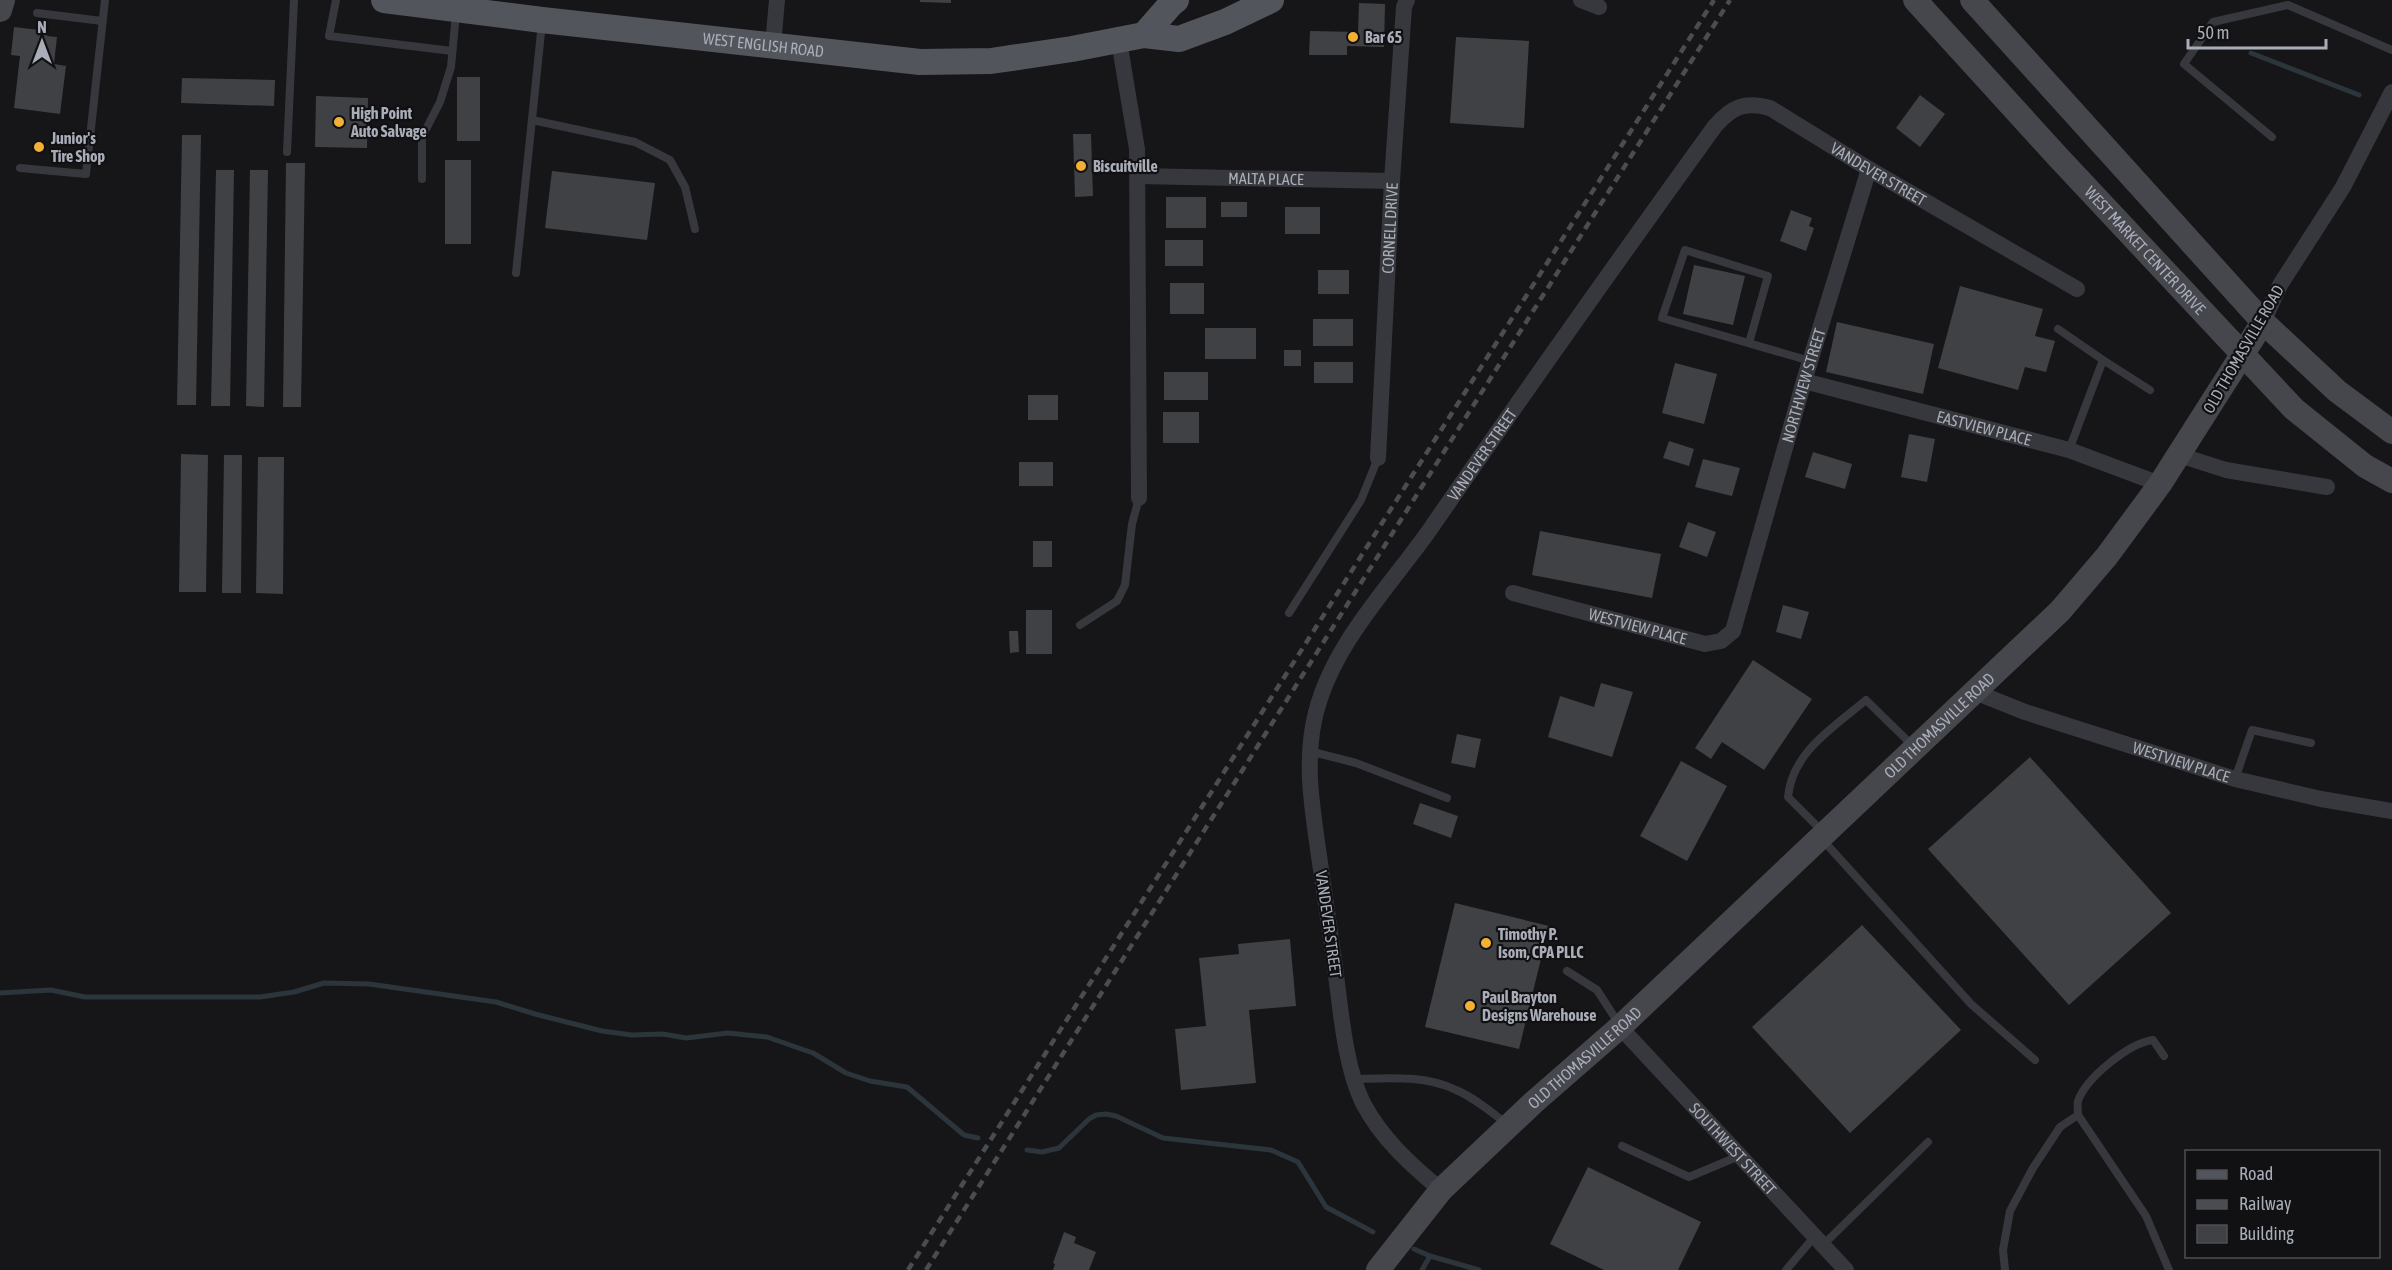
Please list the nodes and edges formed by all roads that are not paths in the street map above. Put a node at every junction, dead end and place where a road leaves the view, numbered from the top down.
1 (3, 0) edge
2 (105, 0) edge
3 (294, 0) edge
4 (336, 0) edge
5 (384, 0) edge
6 (777, 0) edge
7 (1271, 0) edge
8 (1407, 0) edge
9 (1581, 0) edge
10 (1915, 0) edge
11 (1972, 0) edge
12 (1173, 1) edge
13 (1599, 7) dead end
14 (456, 9) junction
15 (0, 10) edge
16 (36, 13) dead end
17 (542, 20) junction
18 (102, 21) junction
19 (1144, 35) junction
20 (1119, 42) junction
21 (773, 45) junction
22 (2392, 50) edge
23 (452, 51) junction
24 (2392, 92) edge
25 (532, 120) junction
26 (2272, 137) dead end
27 (287, 152) dead end
28 (20, 168) dead end
29 (1869, 169) junction
30 (1138, 176) junction
31 (422, 179) dead end
32 (1392, 181) junction
33 (695, 230) dead end
34 (516, 273) dead end
35 (2077, 289) dead end
36 (2263, 322) junction
37 (2058, 329) dead end
38 (1749, 343) junction
39 (2243, 355) junction
40 (2103, 360) junction
41 (1810, 361) junction
42 (1804, 381) junction
43 (2150, 390) dead end
44 (2392, 432) edge
45 (2069, 450) junction
46 (2179, 455) junction
47 (1378, 458) joint
48 (2392, 481) edge
49 (2160, 484) junction
50 (2327, 487) dead end
51 (1139, 498) joint
52 (1513, 593) dead end
53 (1741, 604) joint
54 (1289, 613) dead end
55 (1080, 625) dead end
56 (1975, 693) junction
57 (2310, 743) dead end
58 (1916, 748) junction
59 (1309, 751) junction
60 (2235, 779) junction
61 (1447, 798) dead end
62 (2392, 811) edge
63 (1823, 836) junction
64 (1567, 971) dead end
65 (1620, 1027) junction
66 (2164, 1056) dead end
67 (2035, 1059) dead end
68 (1355, 1079) junction
69 (2078, 1115) junction
70 (1509, 1126) junction
71 (1928, 1142) dead end
72 (1622, 1146) dead end
73 (1740, 1155) junction
74 (1441, 1190) junction
75 (1819, 1241) junction
76 (1378, 1270) edge
77 (1786, 1270) edge
78 (1846, 1270) edge
79 (2005, 1270) edge
80 (2169, 1270) edge

1 - 15 street
2 - 18 lane
3 - 27 lane
4 - 23 lane
5 - 14 main road, WEST ENGLISH ROAD
6 - 21 street
7 - 19 main road, WEST ENGLISH ROAD
8 - 32 street, CORNELL DRIVE
9 - 13 street
10 - 39 street, WEST MARKET CENTER DRIVE
11 - 36 street
12 - 19 main road
14 - 17 main road, WEST ENGLISH ROAD
14 - 23 lane
16 - 18 lane
17 - 21 main road, WEST ENGLISH ROAD
17 - 25 lane
18 - 28 lane
19 - 20 main road, WEST ENGLISH ROAD
20 - 21 main road, WEST ENGLISH ROAD
20 - 30 street
22 - 26 lane
23 - 31 lane
24 - 36 street, OLD THOMASVILLE ROAD
25 - 33 lane
25 - 34 lane
29 - 35 street, VANDEVER STREET
29 - 41 street, NORTHVIEW STREET
29 - 59 street, VANDEVER STREET
30 - 32 street, MALTA PLACE
30 - 51 street
32 - 47 street, CORNELL DRIVE
36 - 39 street, OLD THOMASVILLE ROAD
36 - 44 street
37 - 40 lane
38 - 38 lane
38 - 41 lane
39 - 46 street, OLD THOMASVILLE ROAD
39 - 48 street, WEST MARKET CENTER DRIVE
40 - 43 lane
40 - 45 lane
41 - 42 street, NORTHVIEW STREET
42 - 45 street, EASTVIEW PLACE
42 - 53 street, NORTHVIEW STREET
45 - 49 street, EASTVIEW PLACE
46 - 49 street, OLD THOMASVILLE ROAD
46 - 50 street
47 - 54 lane
49 - 56 street, OLD THOMASVILLE ROAD
51 - 55 lane
52 - 53 street, WESTVIEW PLACE
56 - 58 street, OLD THOMASVILLE ROAD
56 - 60 street, WESTVIEW PLACE
57 - 60 lane
58 - 63 street, OLD THOMASVILLE ROAD
58 - 63 lane
59 - 61 lane
59 - 68 street, VANDEVER STREET
60 - 62 street, WESTVIEW PLACE
63 - 65 street, OLD THOMASVILLE ROAD
63 - 67 lane
64 - 65 lane
65 - 70 street, OLD THOMASVILLE ROAD
65 - 73 street, SOUTHWEST STREET
66 - 69 lane
68 - 70 lane
68 - 74 street, VANDEVER STREET
69 - 79 lane
69 - 80 lane
70 - 74 street, OLD THOMASVILLE ROAD
71 - 75 lane
72 - 73 lane
73 - 75 street, SOUTHWEST STREET
74 - 76 street, OLD THOMASVILLE ROAD
75 - 77 lane
75 - 78 street, SOUTHWEST STREET

